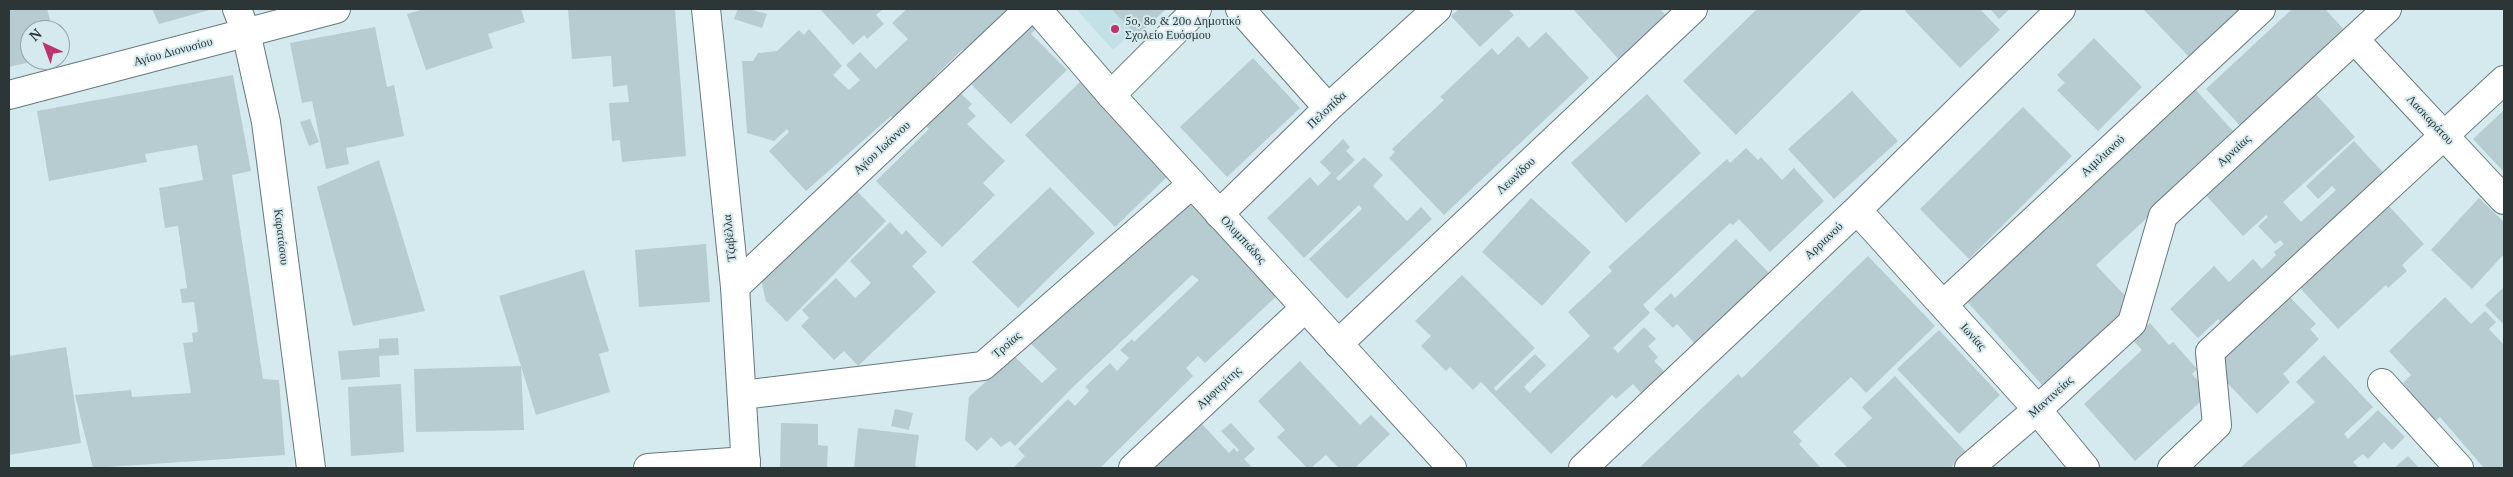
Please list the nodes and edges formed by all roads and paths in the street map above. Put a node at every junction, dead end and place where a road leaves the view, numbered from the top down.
1 (336, 9) edge
2 (706, 9) edge
3 (1029, 9) edge
4 (1037, 9) edge
5 (1197, 9) edge
6 (1240, 9) edge
7 (1437, 9) edge
8 (1693, 9) edge
9 (2061, 9) edge
10 (2261, 9) edge
11 (2387, 9) edge
12 (241, 20) edge
13 (2355, 40) junction
14 (2504, 80) edge
15 (1111, 95) junction
16 (9, 96) edge
17 (1328, 108) junction
18 (2444, 135) junction
19 (1192, 184) junction
20 (2504, 200) edge
21 (1857, 210) junction
22 (1219, 214) junction
23 (735, 287) junction
24 (1944, 304) junction
25 (1305, 308) junction
26 (2132, 324) joint
27 (1338, 344) junction
28 (2382, 383) dead end
29 (742, 395) junction
30 (2038, 410) junction
31 (746, 465) edge
32 (311, 468) edge
33 (648, 468) edge
34 (1133, 468) edge
35 (1452, 468) edge
36 (1583, 468) edge
37 (1968, 468) edge
38 (2084, 468) edge
39 (2172, 468) edge
40 (2459, 468) edge

1 - 12 street, Αγίου Διονυσίου
2 - 23 street, Τζαβέλλα
3 - 23 street, Αγίου Ιωάννου
4 - 15 street, Ολυμπιάδος
5 - 15 street
6 - 17 street
7 - 17 street, Πελοπίδα
8 - 27 street, Λεωνίδου
9 - 21 street, Αρριανού
10 - 24 street, Αιμιλιανού
11 - 13 street, Αρναίας
12 - 16 street, Αγίου Διονυσίου
12 - 32 street, Καρατάσου
13 - 18 street, Λασκαράτου
13 - 26 street, Αρναίας
14 - 18 street
15 - 19 street, Ολυμπιάδος
17 - 22 street, Πελοπίδα
18 - 20 street, Λασκαράτου
18 - 39 street
19 - 22 street, Ολυμπιάδος
19 - 29 street, Τροίας
21 - 24 street, Ιωνίας
21 - 36 street, Αρριανού
22 - 25 street, Ολυμπιάδος
23 - 29 street, Τζαβέλλα
24 - 30 street, Ιωνίας
25 - 27 street, Ολυμπιάδος
25 - 34 street, Αμφιτρίτης
26 - 30 street, Μαντινείας
27 - 35 street, Ολυμπιάδος
28 - 40 street
29 - 31 street, Τζαβέλλα
30 - 37 street, Μαντινείας
30 - 38 street, Ιωνίας
31 - 33 street

